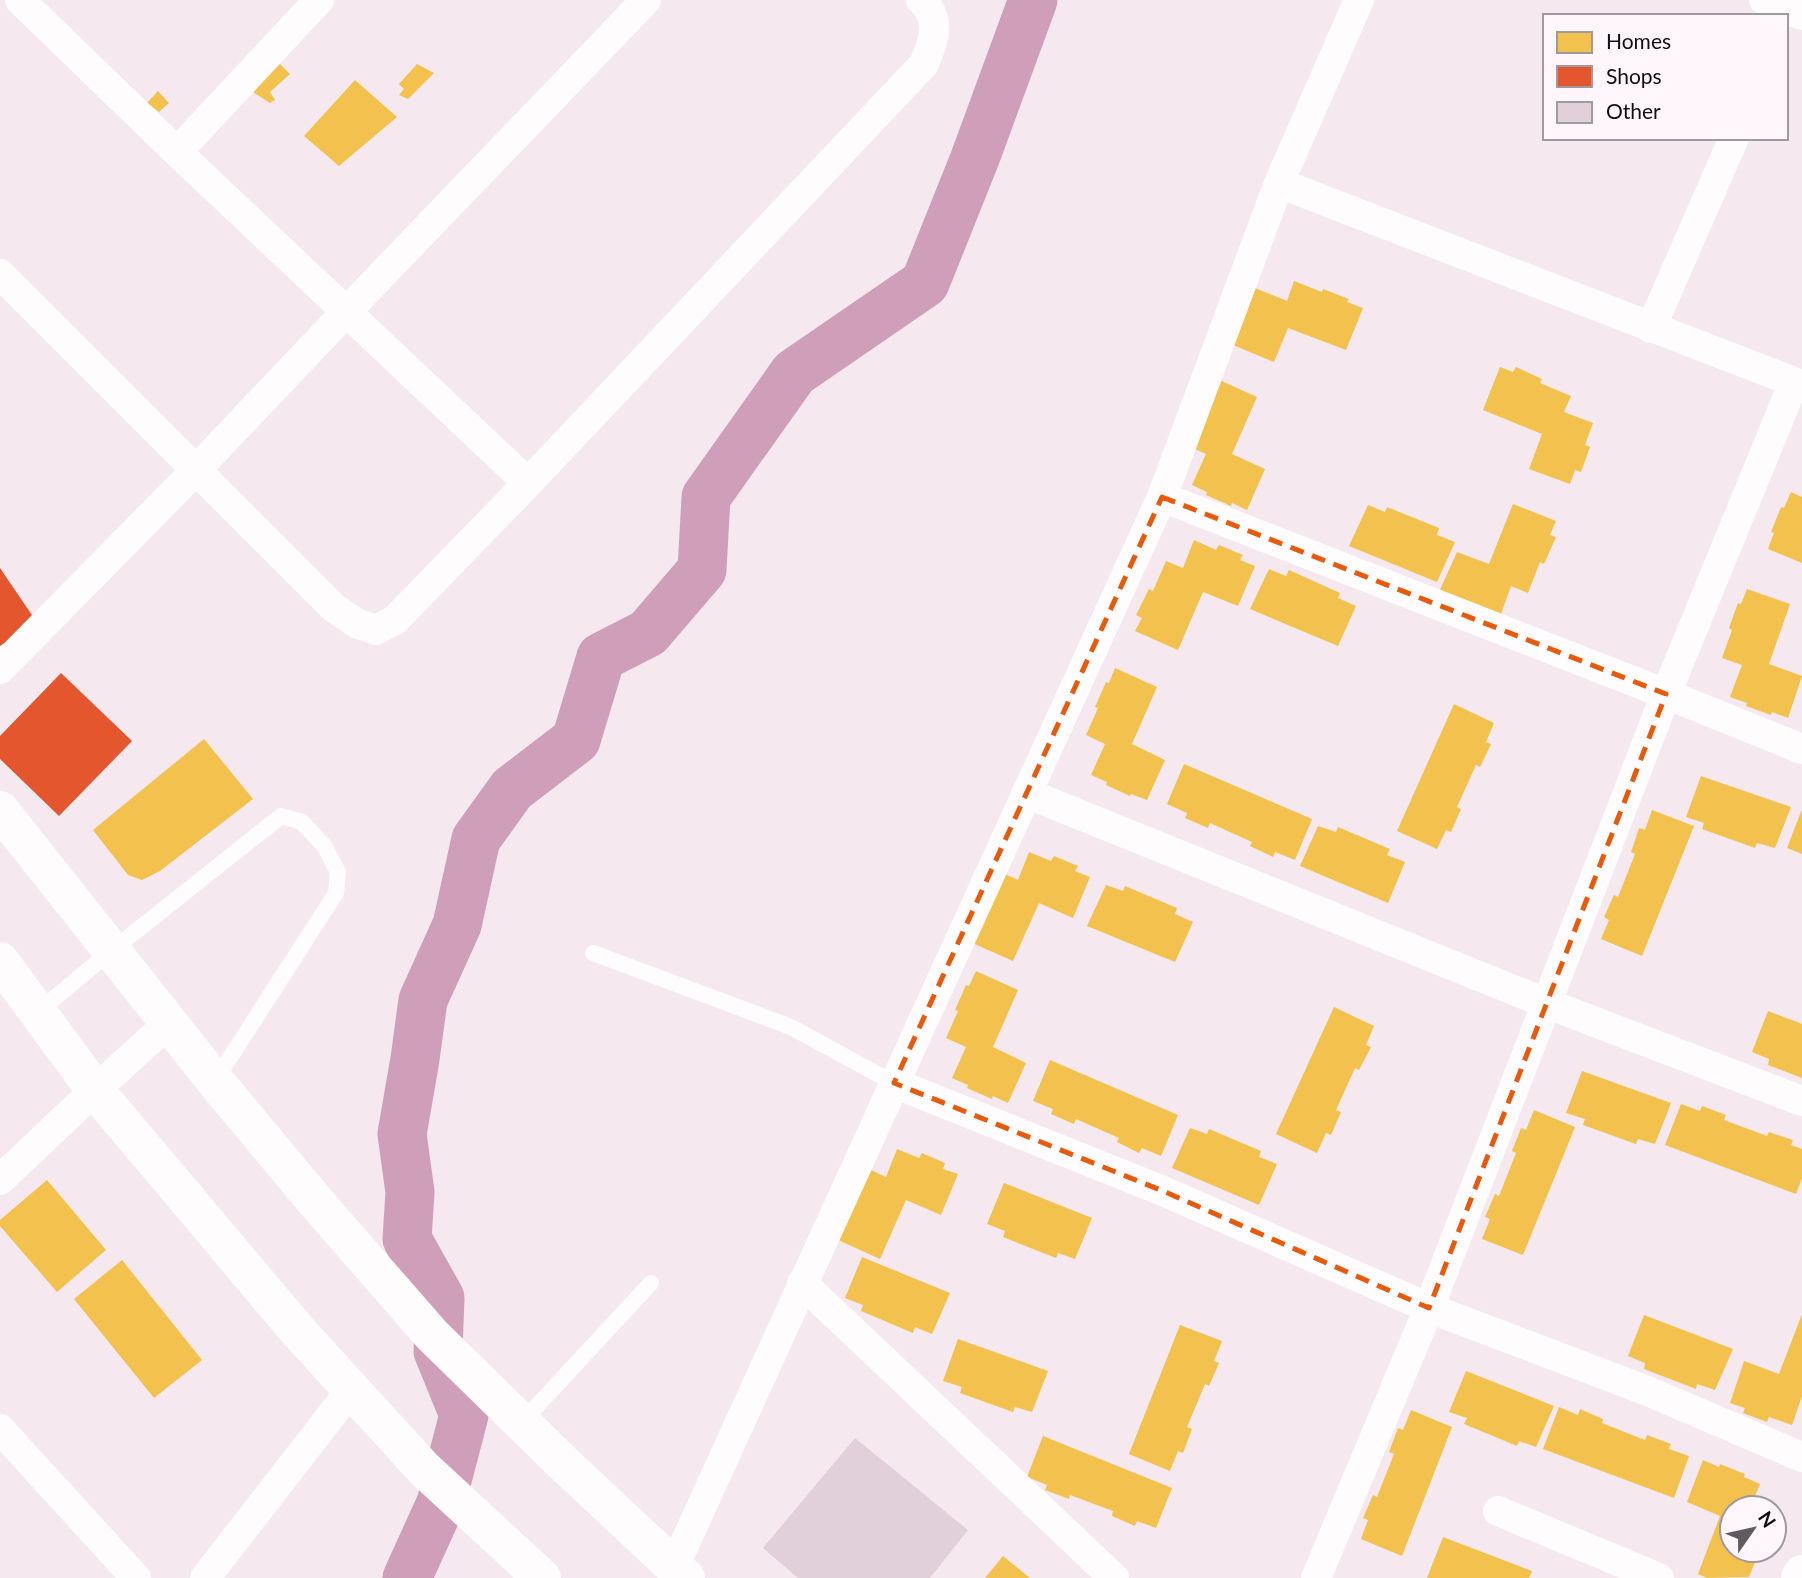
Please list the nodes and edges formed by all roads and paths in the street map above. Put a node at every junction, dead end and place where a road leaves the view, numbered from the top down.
1 (20, 0) edge
2 (319, 0) edge
3 (646, 0) edge
4 (921, 0) edge
5 (1359, 0) edge
6 (1733, 140) edge
7 (177, 152) junction
8 (1279, 183) junction
9 (0, 274) edge
10 (347, 311) junction
11 (1651, 328) junction
12 (1798, 383) edge
13 (195, 471) junction
14 (528, 483) junction
15 (1162, 497) junction
16 (0, 669) edge
17 (1666, 694) junction
18 (1802, 749) edge
19 (1026, 793) junction
20 (0, 810) edge
21 (111, 951) junction
22 (593, 953) dead end
23 (0, 961) edge
24 (1548, 1004) junction
25 (38, 1012) junction
26 (169, 1023) junction
27 (215, 1082) junction
28 (894, 1083) junction
29 (95, 1090) junction
30 (1802, 1101) edge
31 (0, 1181) edge
32 (651, 1283) dead end
33 (802, 1283) junction
34 (1429, 1308) junction
35 (351, 1390) junction
36 (522, 1422) junction
37 (0, 1429) edge
38 (1802, 1457) edge
39 (1498, 1511) dead end
40 (680, 1573) edge
41 (136, 1578) edge
42 (205, 1578) edge
43 (542, 1578) edge
44 (1114, 1578) edge
45 (1316, 1578) edge
46 (1659, 1578) edge

1 - 7 street
2 - 7 street
3 - 10 street
4 - 14 street
5 - 8 street
6 - 11 street
7 - 10 street
8 - 11 street
8 - 15 street
9 - 13 street
10 - 13 street
10 - 14 street
11 - 12 street
12 - 17 street
13 - 14 street
13 - 16 street
15 - 17 street
15 - 19 street
17 - 18 street
17 - 24 street
19 - 24 street
19 - 28 street
20 - 21 main road
21 - 25 lane
21 - 26 main road
21 - 27 lane
22 - 28 lane
23 - 25 main road
24 - 30 street
24 - 34 street
25 - 29 main road
26 - 27 main road
26 - 29 street
27 - 36 main road
28 - 33 street
28 - 34 street
29 - 31 street
29 - 35 main road
32 - 36 lane
33 - 40 street
33 - 44 street
34 - 38 street
34 - 45 street
35 - 42 street
35 - 43 main road
36 - 40 main road
37 - 41 street
39 - 46 street

